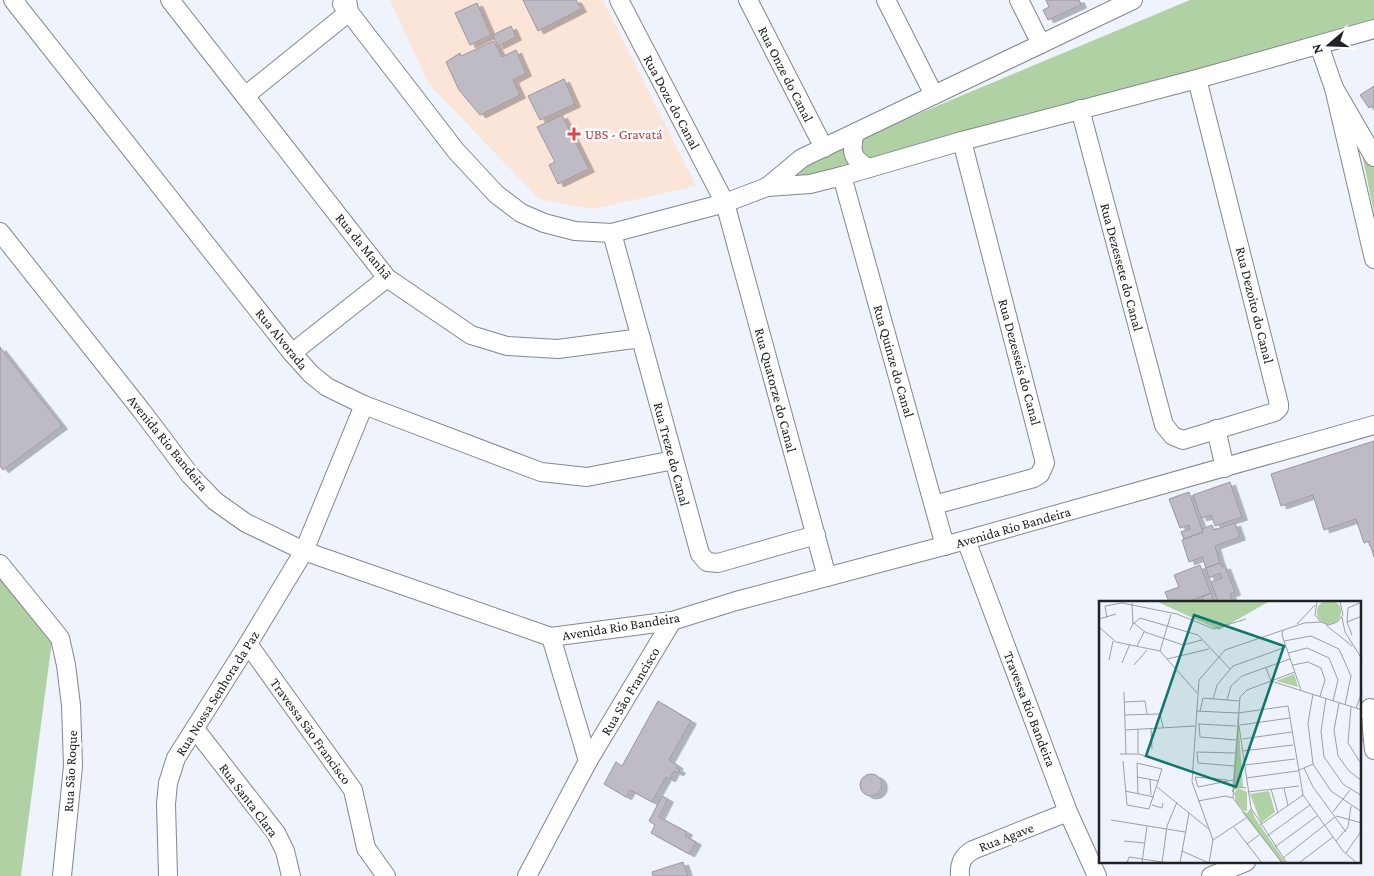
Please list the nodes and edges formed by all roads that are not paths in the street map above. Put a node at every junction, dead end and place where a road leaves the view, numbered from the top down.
1 (13, 0) edge
2 (170, 0) edge
3 (619, 0) edge
4 (748, 0) edge
5 (886, 0) edge
6 (1019, 0) edge
7 (1133, 0) edge
8 (345, 4) edge
9 (1374, 29) edge
10 (1041, 44) junction
11 (1319, 45) junction
12 (1197, 79) junction
13 (1334, 88) junction
14 (934, 95) junction
15 (245, 96) junction
16 (1080, 109) junction
17 (854, 133) junction
18 (962, 141) junction
19 (824, 148) junction
20 (1374, 157) edge
21 (869, 168) junction
22 (842, 176) junction
23 (767, 187) junction
24 (725, 203) junction
25 (0, 232) edge
26 (612, 233) junction
27 (1374, 259) edge
28 (387, 278) junction
29 (641, 338) junction
30 (292, 354) junction
31 (364, 405) junction
32 (1164, 425) joint
33 (1374, 425) edge
34 (1216, 430) junction
35 (674, 460) junction
36 (1225, 468) junction
37 (934, 505) junction
38 (816, 535) junction
39 (966, 540) junction
40 (944, 546) junction
41 (304, 551) junction
42 (0, 564) edge
43 (827, 577) junction
44 (672, 620) junction
45 (552, 637) junction
46 (248, 644) junction
47 (1370, 708) dead end
48 (195, 730) junction
49 (1374, 750) edge
50 (588, 761) junction
51 (1068, 812) junction
52 (1241, 864) edge
53 (62, 876) edge
54 (168, 876) edge
55 (291, 876) edge
56 (386, 876) edge
57 (527, 876) edge
58 (960, 876) edge
59 (1097, 876) edge
60 (1212, 876) edge

1 - 30 street, Rua Alvorada
2 - 15 street, Rua da Manhã
3 - 24 street, Rua Doze do Canal
4 - 19 street, Rua Onze do Canal
5 - 14 street
6 - 10 street
7 - 10 street
8 - 15 street
8 - 26 street
9 - 11 street
10 - 14 street
11 - 12 street
11 - 13 street
12 - 16 street
12 - 34 street, Rua Dezoito do Canal
13 - 20 street
13 - 27 street
14 - 17 street
15 - 28 street, Rua da Manhã
16 - 18 street
16 - 32 street, Rua Dezessete do Canal
17 - 19 street
17 - 21 street
18 - 21 street
18 - 37 street, Rua Dezesseis do Canal
19 - 23 street
21 - 22 street
22 - 23 street
22 - 37 street, Rua Quinze do Canal
23 - 24 street
24 - 26 street
24 - 38 street, Rua Quatorze do Canal
25 - 41 street, Avenida Rio Bandeira
26 - 29 street, Rua Treze do Canal
28 - 29 street, Rua da Manhã
28 - 30 street
29 - 35 street, Rua Treze do Canal
30 - 31 street, Rua Alvorada
31 - 35 street, Rua Alvorada
31 - 41 street, Rua Nossa Senhora da Paz
32 - 34 street, Rua Dezoito do Canal
33 - 36 street, Avenida Rio Bandeira
34 - 36 street
35 - 38 street, Rua Treze do Canal
36 - 39 street, Avenida Rio Bandeira
37 - 40 street, Rua Quinze do Canal
38 - 43 street, Rua Quatorze do Canal
39 - 40 street, Avenida Rio Bandeira
39 - 51 street, Travessa Rio Bandeira
40 - 43 street, Avenida Rio Bandeira
41 - 45 street, Avenida Rio Bandeira
41 - 46 street, Rua Nossa Senhora da Paz
42 - 53 street, Rua São Roque
43 - 44 street, Avenida Rio Bandeira
44 - 45 street, Avenida Rio Bandeira
44 - 50 street, Rua São Francisco
45 - 50 street, Rua São Francisco
46 - 48 street, Rua Nossa Senhora da Paz
46 - 56 street, Travessa São Francisco
47 - 49 street
48 - 54 street, Rua Nossa Senhora da Paz
48 - 55 street, Rua Santa Clara
50 - 57 street, Rua São Francisco
51 - 58 street, Rua Agave
51 - 59 street, Travessa Rio Bandeira
52 - 60 street

